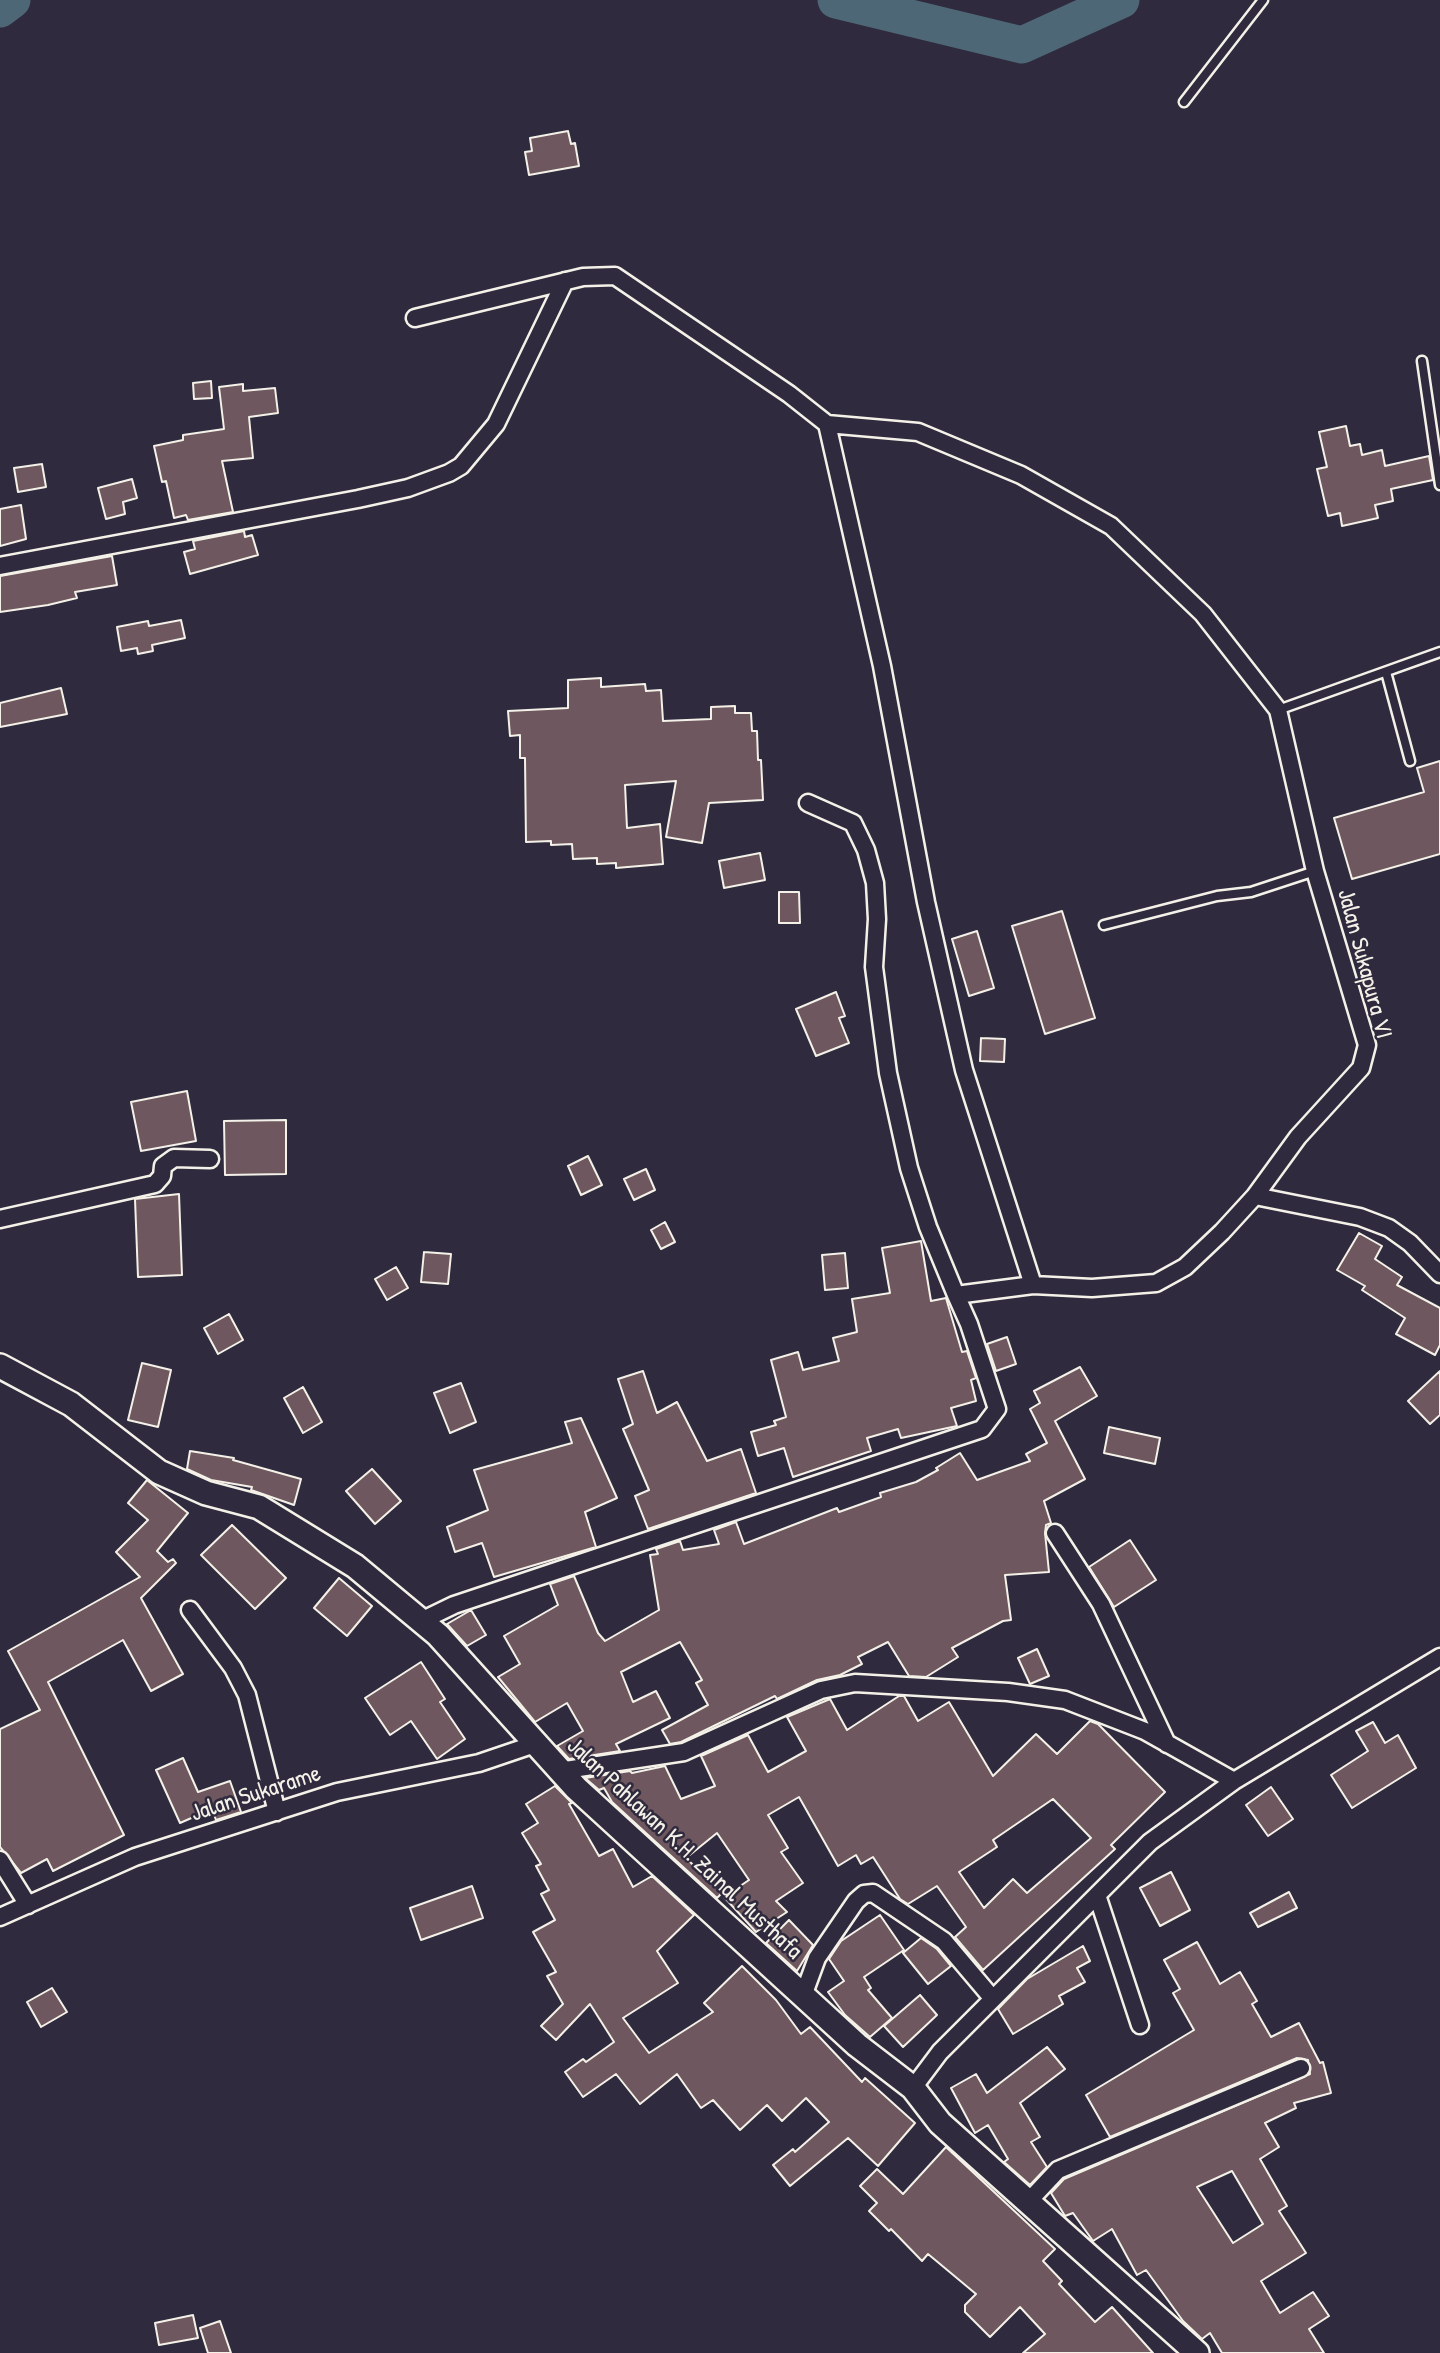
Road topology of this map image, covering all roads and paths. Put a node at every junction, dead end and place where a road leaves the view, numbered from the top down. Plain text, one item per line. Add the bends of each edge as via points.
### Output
1 (1263, 0) edge
2 (1184, 102) dead end
3 (565, 281) junction
4 (415, 317) dead end
5 (1422, 360) dead end
6 (827, 424) junction
7 (1440, 485) edge
8 (0, 566) edge
9 (1440, 652) edge
10 (1386, 671) junction
11 (1278, 710) junction
12 (1410, 761) dead end
13 (808, 803) dead end
14 (1315, 872) junction
15 (1104, 925) dead end
16 (210, 1159) dead end
17 (1255, 1196) junction
18 (0, 1219) edge
19 (1440, 1274) edge
20 (1034, 1285) junction
21 (956, 1295) junction
22 (0, 1366) edge
23 (1055, 1533) dead end
24 (190, 1610) dead end
25 (421, 1621) junction
26 (1440, 1657) edge
27 (535, 1744) junction
28 (1167, 1744) junction
29 (559, 1771) junction
30 (1234, 1781) junction
31 (277, 1812) junction
32 (0, 1860) edge
33 (1097, 1895) junction
34 (28, 1905) junction
35 (0, 1917) edge
36 (803, 1996) junction
37 (993, 1999) junction
38 (1140, 2025) dead end
39 (1301, 2068) dead end
40 (913, 2088) junction
41 (1027, 2203) junction
42 (1197, 2353) edge

1 - 2 lane
3 - 4 street
3 - 6 street via 615,276
3 - 8 street via 496,424 461,466 449,473 358,499
5 - 7 lane
6 - 11 street via 918,432 1021,475 1111,526 1203,614
6 - 20 street via 883,666 926,902 964,1070
9 - 10 lane
10 - 11 lane
10 - 12 lane
11 - 14 street, Jalan Sukapura VI
13 - 21 street via 853,823 866,850 874,883 874,967 888,1073 908,1168
14 - 15 lane via 1251,892 1217,896
14 - 17 street, Jalan Sukapura VI via 1367,1045 1361,1068 1298,1137
16 - 18 street via 174,1158 163,1166 155,1184
17 - 19 street via 1360,1217 1389,1228 1410,1242
17 - 20 street, Jalan Sukapura VI via 1185,1266 1156,1283 1092,1288
20 - 21 street, Jalan Sukapura VI
21 - 25 street via 997,1409 982,1429 454,1605
22 - 25 street, Jalan Pahlawan K.H. Zainal Musthafa via 71,1404 159,1472 206,1493 259,1507 287,1522 355,1566
23 - 28 street via 1101,1604
24 - 31 street via 247,1695
25 - 27 street, Jalan Pahlawan K.H. Zainal Musthafa
26 - 30 street
27 - 29 street, Jalan Pahlawan K.H. Zainal Musthafa
27 - 31 street, Jalan Sukarame via 479,1763 337,1792
28 - 29 street via 1115,1717 1065,1700 855,1683 821,1690 684,1752
28 - 30 street
29 - 36 street, Jalan Pahlawan K.H. Zainal Musthafa
30 - 33 street via 1150,1842
31 - 34 street, Jalan Sukarame via 135,1857
32 - 34 street
33 - 37 street
33 - 38 street
34 - 35 street, Jalan Sukarame
36 - 37 street via 817,1958 864,1894 873,1893 944,1941
36 - 40 street, Jalan Pahlawan K.H. Zainal Musthafa
37 - 40 street via 940,2052
39 - 41 street via 1058,2170
40 - 41 street, Jalan Pahlawan K.H. Zainal Musthafa via 940,2123
41 - 42 street, Jalan Pahlawan K.H. Zainal Musthafa

